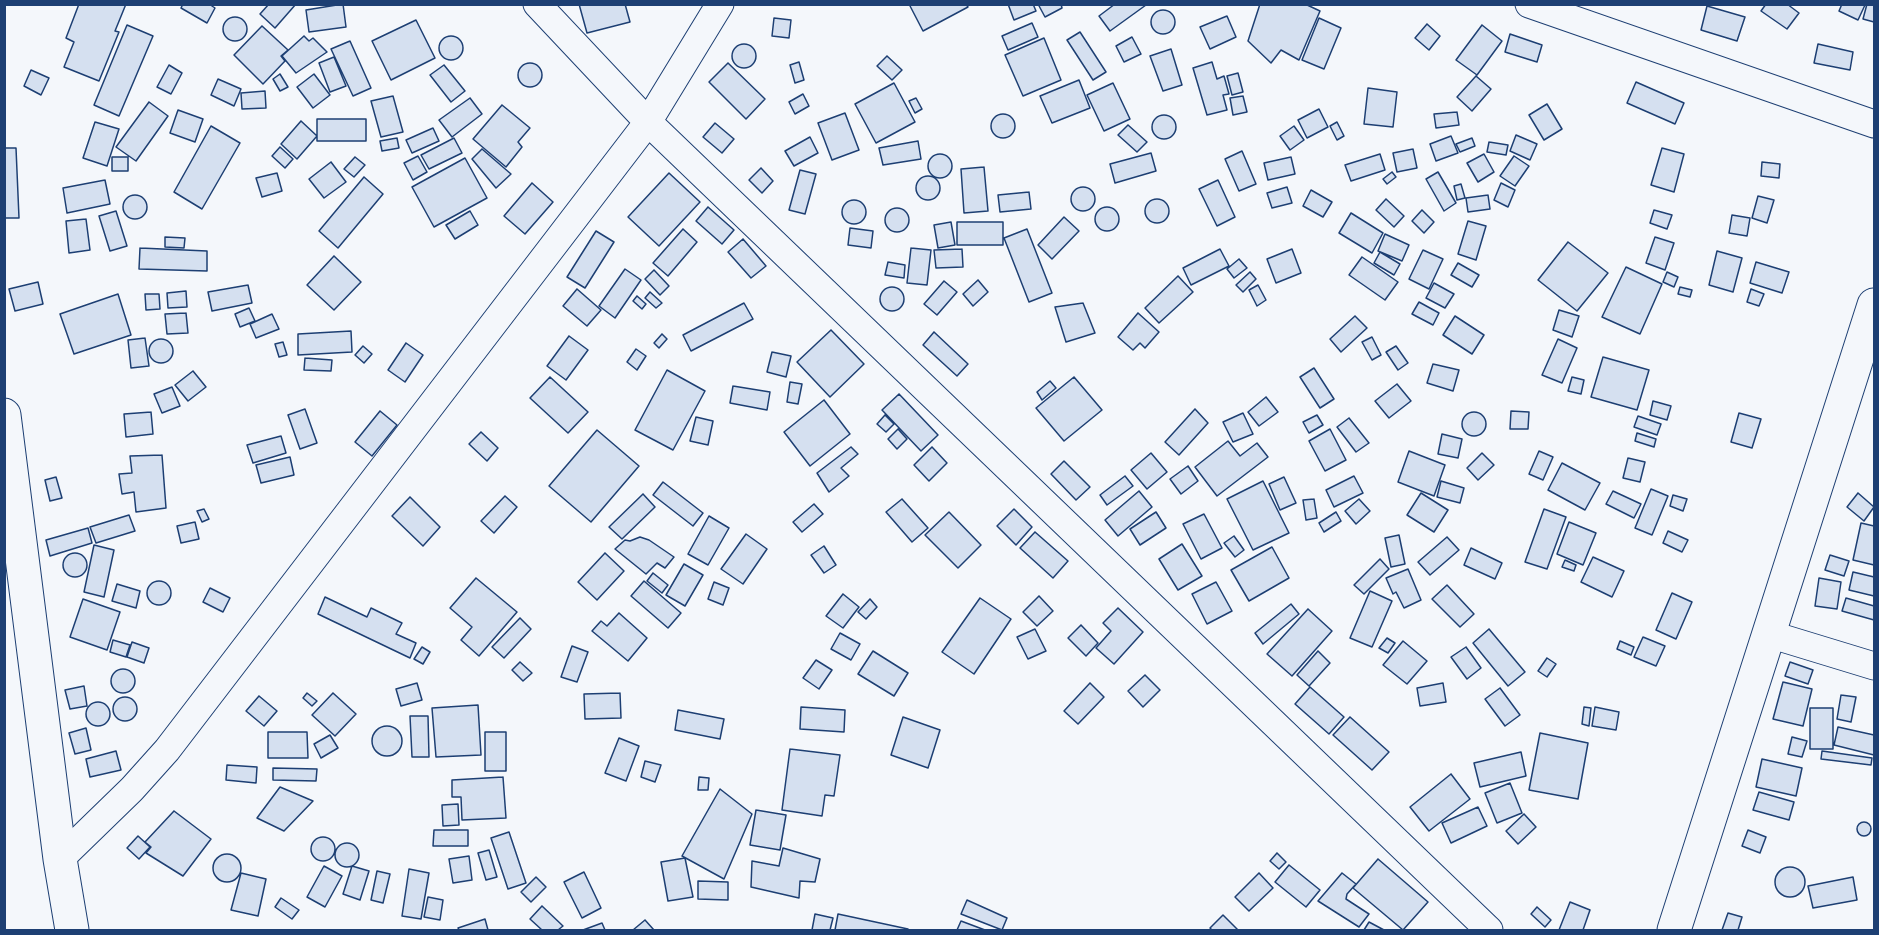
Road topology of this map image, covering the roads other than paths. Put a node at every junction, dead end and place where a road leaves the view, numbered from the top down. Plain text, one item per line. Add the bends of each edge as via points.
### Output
1 (537, 4) edge
2 (720, 4) edge
3 (1529, 4) edge
4 (648, 122) junction
5 (1875, 123) edge
6 (1875, 305) edge
7 (4, 416) edge
8 (1769, 634) junction
9 (1875, 666) edge
10 (60, 860) junction
11 (72, 930) edge
12 (1489, 930) edge
13 (1674, 930) edge

1 - 4 street
2 - 4 street
3 - 5 street
4 - 10 street via 167,750
4 - 12 street
6 - 8 street
7 - 10 street
8 - 9 street
8 - 13 street
10 - 11 street

